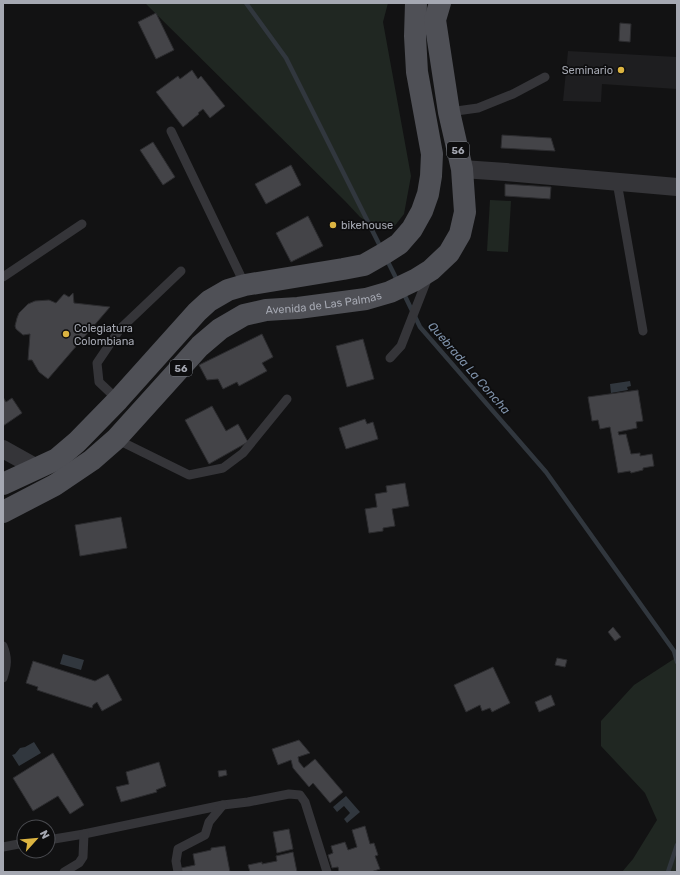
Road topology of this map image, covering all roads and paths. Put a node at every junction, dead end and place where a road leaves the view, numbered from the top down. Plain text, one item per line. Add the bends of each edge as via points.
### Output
1 (416, 3) edge
2 (440, 3) edge
3 (545, 78) dead end
4 (449, 112) junction
5 (171, 131) dead end
6 (462, 169) junction
7 (617, 182) junction
8 (677, 187) edge
9 (82, 224) dead end
10 (181, 271) dead end
11 (423, 275) junction
12 (3, 277) edge
13 (245, 285) junction
14 (643, 331) dead end
15 (390, 358) dead end
16 (287, 399) dead end
17 (118, 400) junction
18 (116, 439) junction
19 (3, 449) edge
20 (37, 468) junction
21 (3, 484) edge
22 (3, 512) edge
23 (3, 646) edge
24 (3, 678) edge
25 (223, 805) junction
26 (84, 834) junction
27 (56, 839) edge
28 (16, 845) edge
29 (3, 847) edge
30 (64, 872) edge
31 (178, 872) edge
32 (327, 872) edge

1 - 13 main road, 56 via 417,72 432,154 428,194 412,229 398,244 364,265
2 - 4 main road, Avenida de Las Palmas / 56 via 435,20
3 - 4 lane via 478,108
4 - 6 main road, Avenida de Las Palmas / 56
5 - 13 lane
6 - 7 street
6 - 11 main road, Avenida de Las Palmas / 56 via 465,212 460,234 449,253
7 - 8 street
7 - 14 lane
9 - 12 lane
10 - 17 lane via 120,329 97,363 99,382
11 - 15 lane via 401,346
11 - 18 main road, Avenida de Las Palmas / 56 via 390,292 366,299 266,310 244,315 220,329 200,346
13 - 17 main road, 56 via 228,290 197,312
16 - 18 lane via 243,453 223,468 189,475
17 - 20 main road, 56 via 78,442 56,459
18 - 22 main road, Avenida de Las Palmas / 56 via 92,460 55,485
19 - 20 street
20 - 21 main road, 56
23 - 24 lane via 7,655
25 - 26 lane
25 - 31 lane via 209,822 206,835 178,849
25 - 32 lane via 289,794 300,796 305,802
26 - 27 lane
26 - 30 lane via 83,857 79,863
28 - 29 lane

